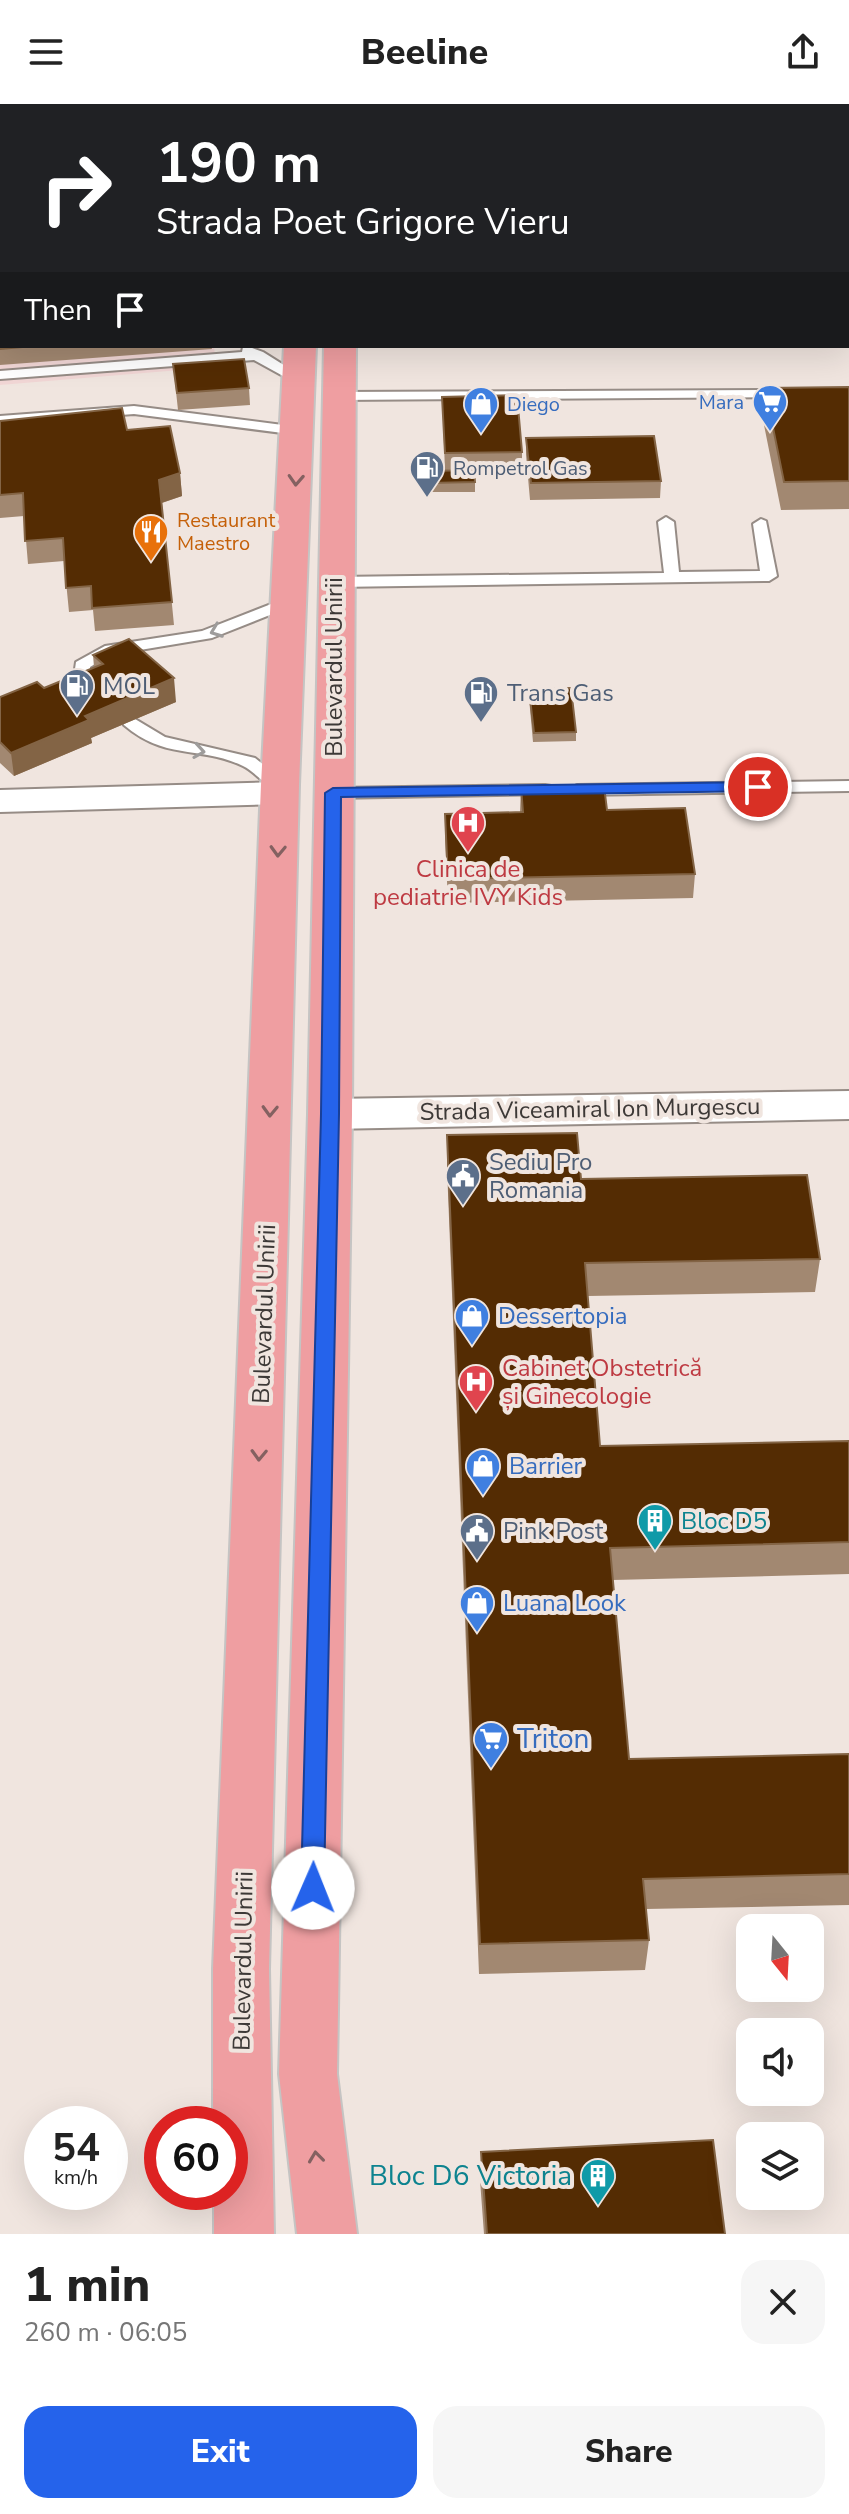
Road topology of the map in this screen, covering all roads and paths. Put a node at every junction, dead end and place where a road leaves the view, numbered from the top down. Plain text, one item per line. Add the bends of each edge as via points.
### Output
1 (246, 348) edge
2 (336, 348) edge
3 (299, 369) edge
4 (0, 375) edge
5 (802, 394) edge
6 (0, 420) edge
7 (298, 431) junction
8 (666, 522) dead end
9 (761, 524) dead end
10 (672, 578) junction
11 (335, 582) junction
12 (289, 602) junction
13 (97, 690) edge
14 (130, 721) edge
15 (849, 786) edge
16 (280, 789) junction
17 (333, 793) junction
18 (0, 801) edge
19 (849, 1105) edge
20 (330, 1114) junction
21 (244, 2234) edge
22 (327, 2234) edge

1 - 3 lane
2 - 3 main road, Bulevardul Unirii
3 - 4 lane
3 - 5 lane
3 - 7 main road, Bulevardul Unirii
3 - 11 main road, Bulevardul Unirii
6 - 7 lane via 134,410
7 -> 12 main road, Bulevardul Unirii
8 - 10 lane
9 - 10 lane via 769,576
10 - 11 lane
11 - 17 main road, Bulevardul Unirii
12 -> 13 lane via 206,635 105,651 82,665 82,676
12 - 16 main road, Bulevardul Unirii
14 -> 16 lane via 146,738 162,744 249,762
15 - 17 lane
16 - 18 street
16 -> 21 main road, Bulevardul Unirii via 241,1969
17 - 20 main road, Bulevardul Unirii
19 - 20 street, Strada Viceamiral Ion Murgescu
22 -> 20 main road, Bulevardul Unirii via 308,2074

